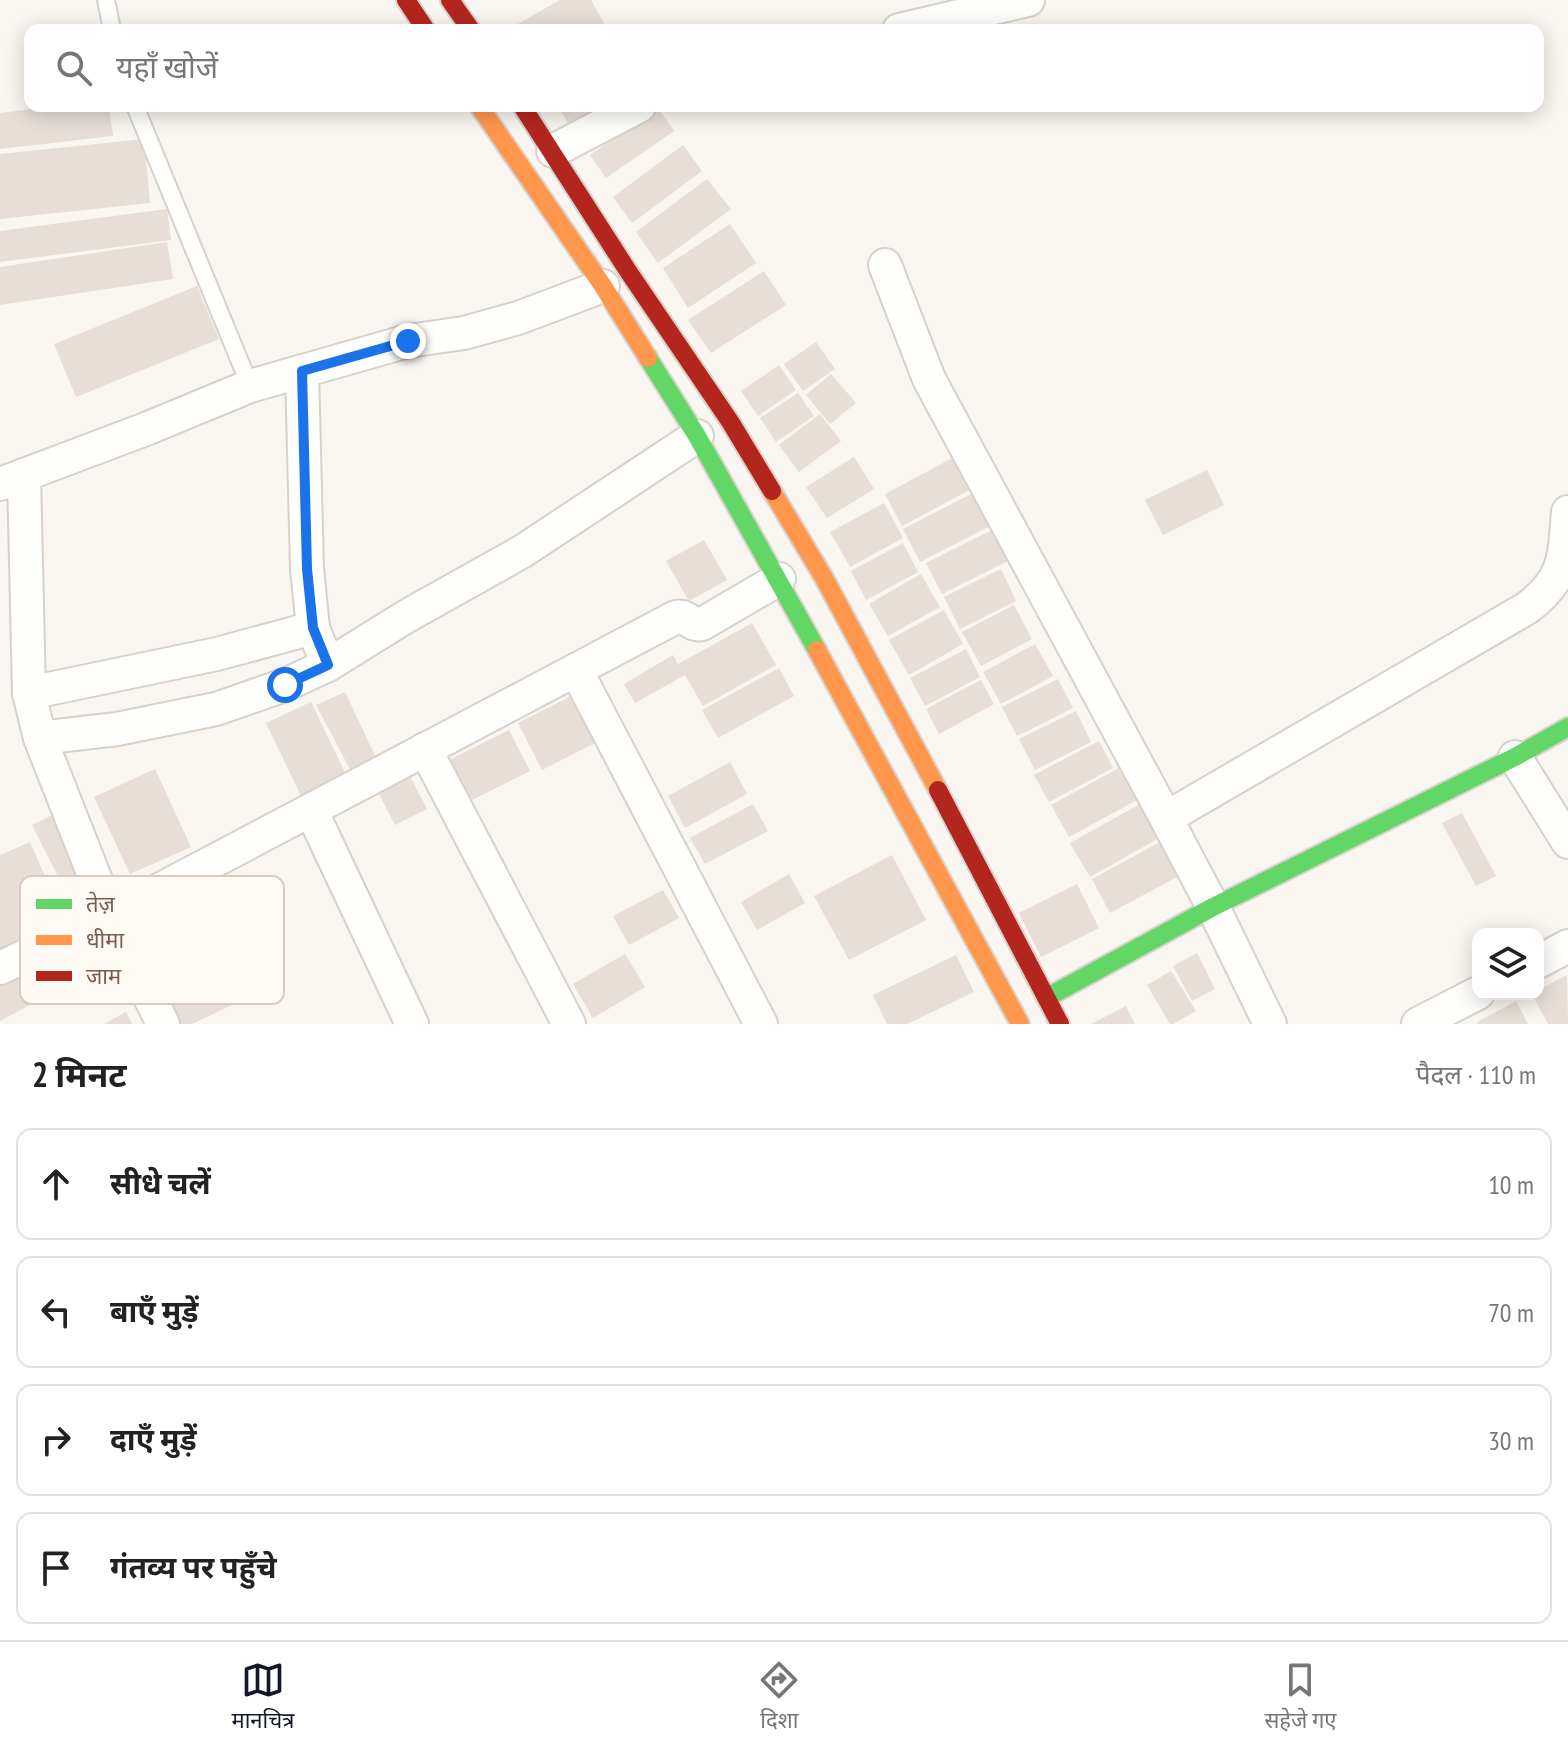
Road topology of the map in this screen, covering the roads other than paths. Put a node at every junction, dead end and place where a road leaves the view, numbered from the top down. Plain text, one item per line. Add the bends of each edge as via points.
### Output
1 (106, 0) edge
2 (406, 0) edge
3 (450, 0) edge
4 (1028, 0) edge
5 (111, 24) edge
6 (422, 24) edge
7 (467, 24) edge
8 (925, 24) edge
9 (137, 112) edge
10 (483, 112) edge
11 (526, 112) edge
12 (628, 112) edge
13 (553, 151) junction
14 (601, 227) junction
15 (574, 245) junction
16 (885, 265) dead end
17 (603, 286) junction
18 (654, 309) junction
19 (629, 326) junction
20 (302, 371) junction
21 (250, 386) junction
22 (697, 436) junction
23 (12, 479) edge
24 (1568, 512) edge
25 (779, 579) junction
26 (313, 628) junction
27 (328, 665) junction
28 (576, 670) junction
29 (29, 693) junction
30 (1568, 727) edge
31 (40, 738) junction
32 (425, 749) junction
33 (1515, 757) junction
34 (311, 810) junction
35 (1166, 818) junction
36 (1568, 842) edge
37 (94, 876) edge
38 (186, 876) edge
39 (1213, 907) junction
40 (1568, 946) edge
41 (20, 959) edge
42 (1544, 959) edge
43 (0, 968) edge
44 (1472, 996) edge
45 (1046, 998) junction
46 (153, 1004) edge
47 (163, 1024) edge
48 (412, 1024) edge
49 (569, 1024) edge
50 (761, 1024) edge
51 (1020, 1024) edge
52 (1060, 1024) edge
53 (1270, 1024) edge
54 (1418, 1024) edge

1 - 5 lane
2 - 6 main road
3 - 7 main road
4 - 8 street
9 - 21 lane
10 - 15 main road
11 - 13 main road
12 - 13 street
13 - 14 main road
14 - 15 main road
14 - 18 main road
15 - 17 main road
16 - 35 street via 929,379
17 - 19 main road
17 - 20 street via 518,318
18 - 19 main road
18 - 45 main road via 731,423 824,578
19 - 22 main road
20 - 21 street
20 - 26 street
21 - 23 street
22 - 25 main road
22 - 27 street via 523,551
23 - 29 street
24 - 35 street via 1559,574 1527,608
25 - 28 street via 702,624 676,617
25 - 51 main road
26 - 27 street
26 - 29 street
27 - 31 street via 216,709
28 - 32 street
28 - 50 street
29 - 31 street
30 - 33 main road
31 - 37 street
32 - 34 street
32 - 49 street
33 - 36 street
33 - 39 main road
34 - 38 street
34 - 48 street
35 - 39 street
39 - 45 main road
39 - 53 street
40 - 42 street
41 - 43 street
44 - 54 street
45 - 52 main road
46 - 47 street

